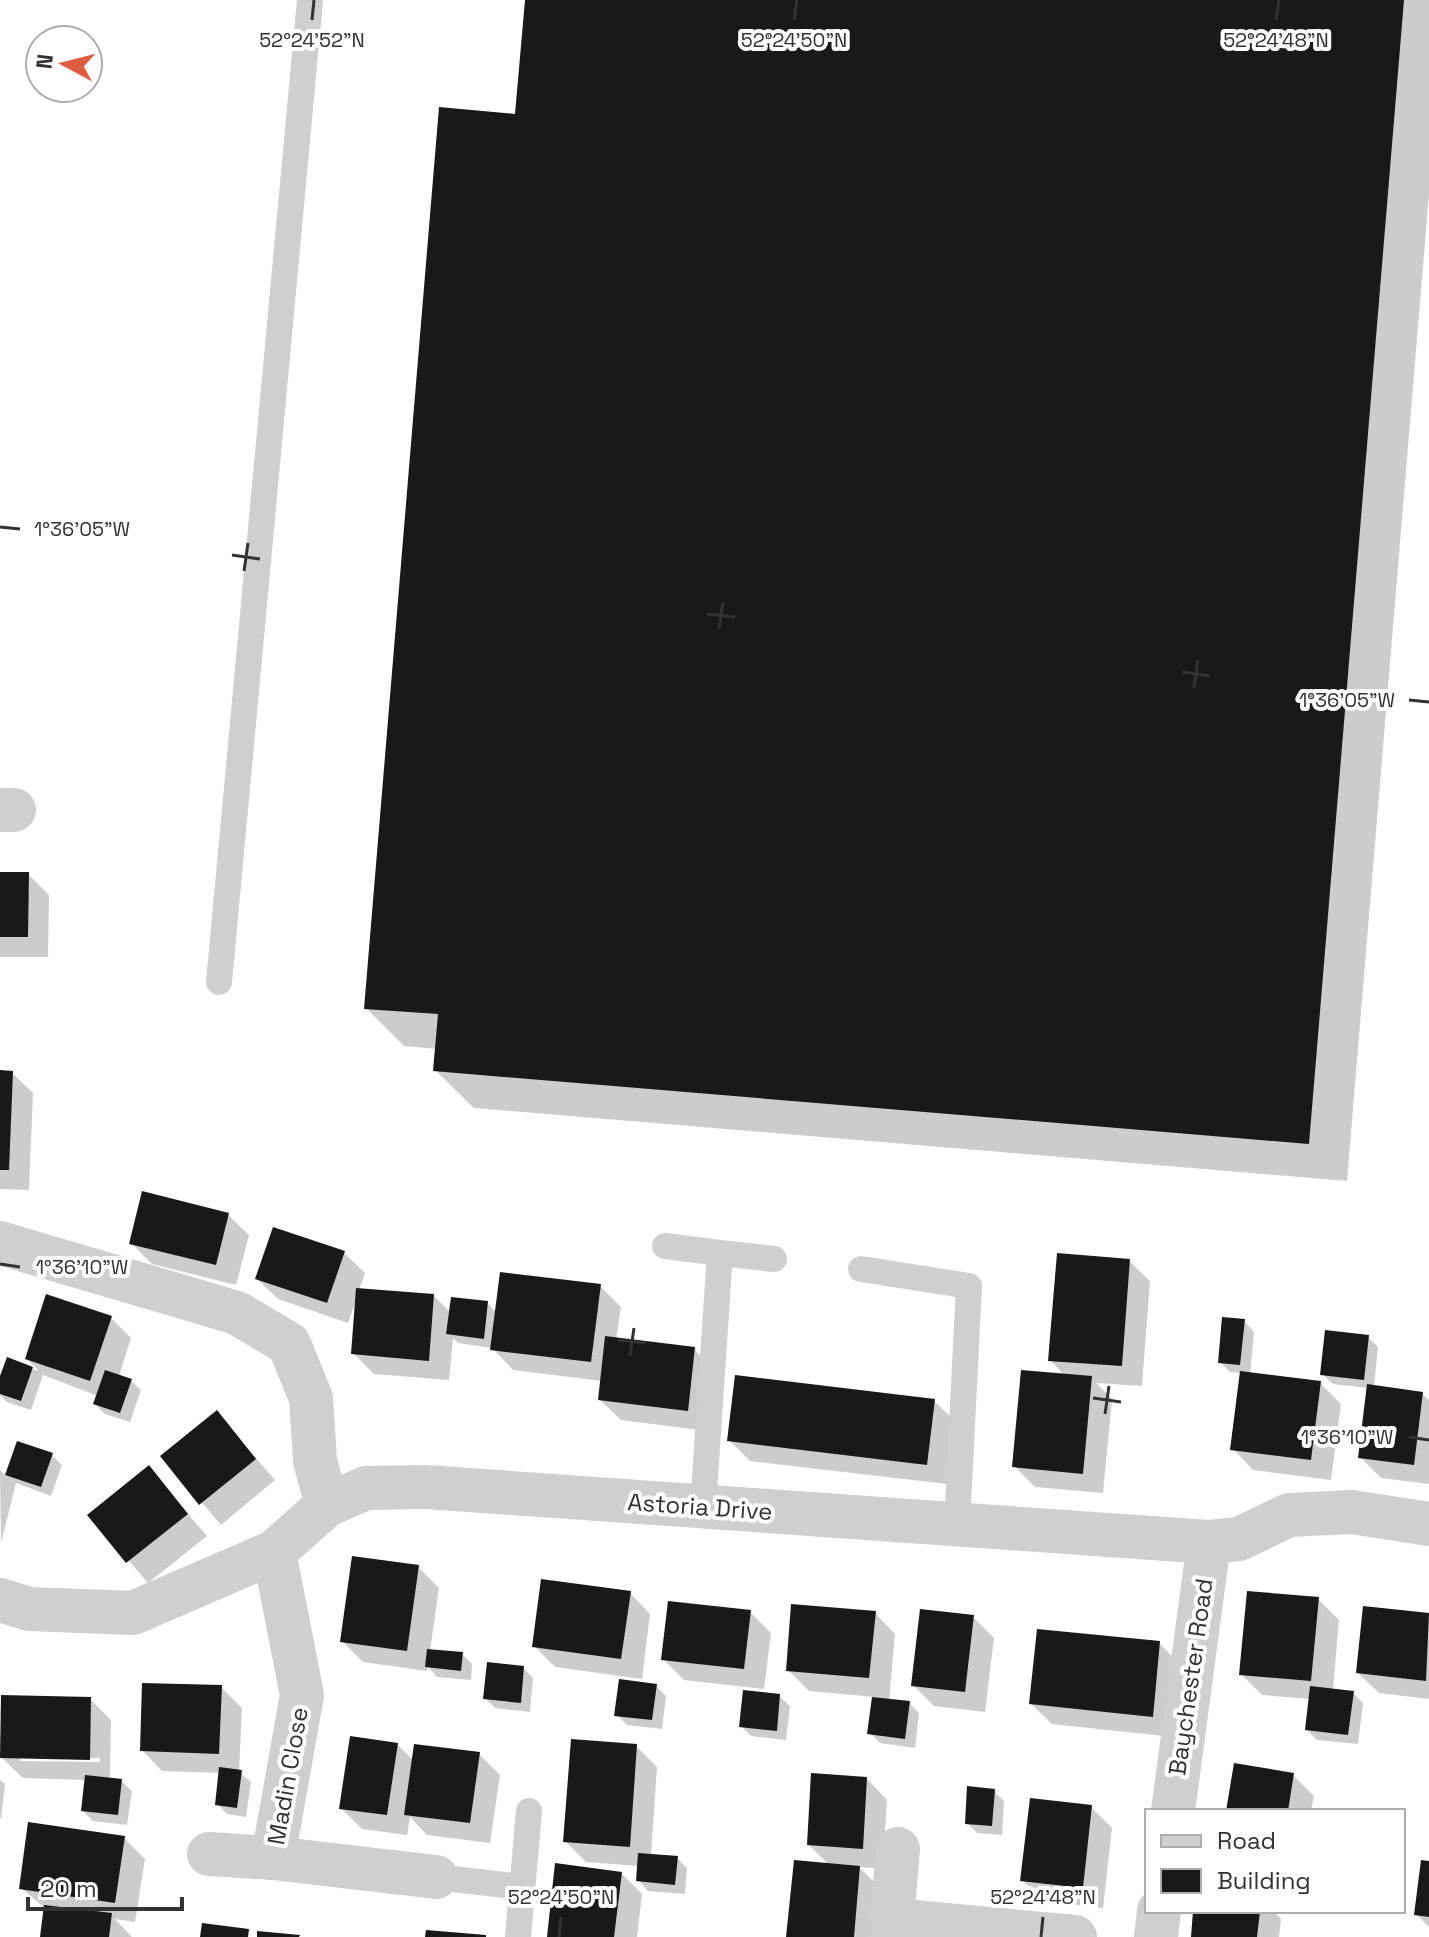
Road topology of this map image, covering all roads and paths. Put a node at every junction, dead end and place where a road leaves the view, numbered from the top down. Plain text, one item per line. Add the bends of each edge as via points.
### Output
1 (310, 0) edge
2 (219, 982) dead end
3 (0, 1243) edge
4 (665, 1246) dead end
5 (720, 1253) junction
6 (774, 1259) dead end
7 (861, 1269) dead end
8 (327, 1505) junction
9 (703, 1507) junction
10 (1429, 1524) edge
11 (957, 1525) junction
12 (1209, 1542) junction
13 (274, 1552) junction
14 (0, 1600) edge
15 (1173, 1809) edge
16 (529, 1811) dead end
17 (898, 1849) dead end
18 (209, 1854) dead end
19 (273, 1858) junction
20 (436, 1877) joint
21 (522, 1887) junction
22 (1159, 1913) edge
23 (892, 1928) edge
24 (518, 1937) edge
25 (1075, 1937) edge
26 (1156, 1937) edge

1 - 2 lane
3 - 8 street via 237,1313 289,1344 311,1398 315,1461
4 - 5 lane
5 - 6 lane
5 - 9 lane
7 - 11 lane via 969,1286
8 - 9 street, Astoria Drive via 366,1488 426,1487
8 - 13 street, Astoria Drive
9 - 11 street, Astoria Drive
10 - 12 street, Astoria Drive via 1352,1512 1289,1515 1239,1539
11 - 12 street, Astoria Drive
12 - 15 street, Baychester Road
13 - 14 street, Astoria Drive via 133,1613 29,1609
13 - 19 street, Madin Close via 302,1695
16 - 21 lane
17 - 23 street
18 - 19 street, Madin Close
19 - 20 street, Madin Close
20 - 21 lane
21 - 24 lane
22 - 26 street
23 - 25 street

